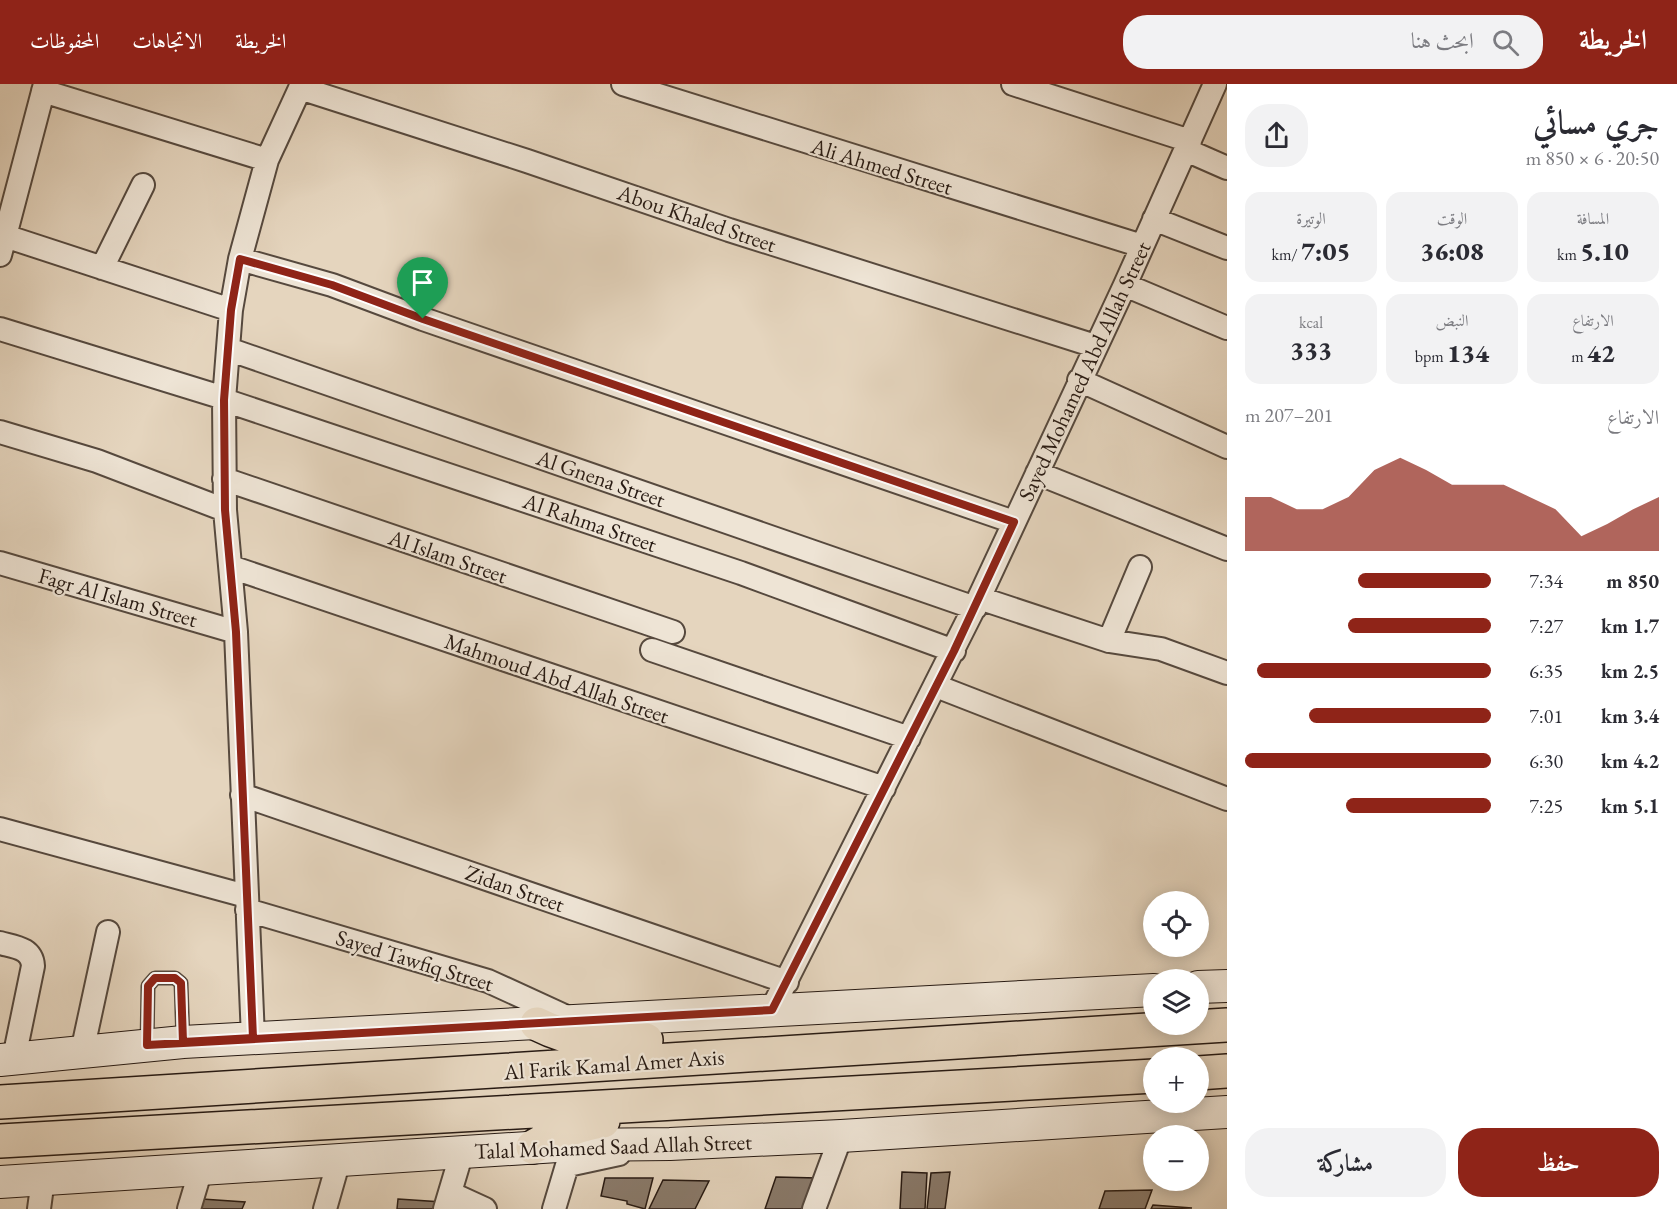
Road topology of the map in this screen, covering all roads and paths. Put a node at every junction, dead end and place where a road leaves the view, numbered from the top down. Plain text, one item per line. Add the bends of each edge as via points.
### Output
1 (623, 84) edge
2 (1012, 84) edge
3 (295, 87) edge
4 (1215, 87) edge
5 (44, 88) edge
6 (1188, 145) junction
7 (267, 160) junction
8 (1227, 168) edge
9 (10, 178) edge
10 (143, 185) dead end
11 (1154, 219) junction
12 (2, 245) edge
13 (1142, 246) junction
14 (1227, 248) edge
15 (240, 259) junction
16 (102, 268) junction
17 (1125, 285) junction
18 (231, 310) junction
19 (0, 328) edge
20 (1227, 328) edge
21 (1095, 346) junction
22 (228, 349) junction
23 (1079, 380) junction
24 (224, 399) junction
25 (0, 432) edge
26 (1227, 447) edge
27 (1037, 473) junction
28 (224, 479) junction
29 (225, 510) junction
30 (1014, 522) junction
31 (1227, 549) edge
32 (0, 563) edge
33 (231, 567) junction
34 (1140, 567) dead end
35 (977, 603) junction
36 (236, 632) junction
37 (673, 632) dead end
38 (1109, 641) junction
39 (652, 650) dead end
40 (954, 651) junction
41 (1227, 673) edge
42 (936, 686) junction
43 (909, 738) junction
44 (884, 788) junction
45 (242, 795) junction
46 (1227, 799) edge
47 (0, 830) edge
48 (247, 903) junction
49 (108, 932) dead end
50 (0, 943) edge
51 (787, 982) junction
52 (1227, 986) edge
53 (1209, 987) edge
54 (1143, 991) edge
55 (772, 1010) junction
56 (537, 1024) joint
57 (1227, 1025) edge
58 (590, 1032) junction
59 (253, 1038) junction
60 (183, 1042) junction
61 (147, 1045) junction
62 (883, 1047) junction
63 (82, 1052) junction
64 (7, 1059) edge
65 (1227, 1071) edge
66 (1209, 1072) edge
67 (1143, 1077) edge
68 (875, 1092) junction
69 (0, 1102) edge
70 (1227, 1112) edge
71 (841, 1136) junction
72 (0, 1141) edge
73 (533, 1147) junction
74 (462, 1152) junction
75 (570, 1155) junction
76 (339, 1160) junction
77 (201, 1169) junction
78 (0, 1182) edge
79 (41, 1194) edge
80 (447, 1201) edge
81 (189, 1209) edge
82 (324, 1209) edge
83 (485, 1209) edge
84 (554, 1209) edge
85 (813, 1209) edge

1 - 13 street, Ali Ahmed Street
2 - 6 street
3 - 7 street
3 - 21 street, Abou Khaled Street
4 - 6 street, Sayed Mohamed Abd Allah Street
5 - 7 street
5 - 9 street
6 - 8 street
6 - 11 street, Sayed Mohamed Abd Allah Street
7 - 15 street
9 - 12 street
10 - 16 street
11 - 13 street, Sayed Mohamed Abd Allah Street
11 - 14 street
12 - 16 street
13 - 17 street, Sayed Mohamed Abd Allah Street
15 - 18 street
15 - 30 street via 332,285
16 - 18 street
17 - 20 street
17 - 21 street, Sayed Mohamed Abd Allah Street
18 - 22 street
19 - 24 street, Al Rahma Street
21 - 23 street, Sayed Mohamed Abd Allah Street
22 - 24 street
22 - 35 street, Al Gnena Street
23 - 26 street
23 - 27 street, Sayed Mohamed Abd Allah Street
24 - 28 street
24 - 40 street, Al Rahma Street via 741,573
25 - 29 street via 97,461
27 - 30 street, Sayed Mohamed Abd Allah Street
27 - 31 street
28 - 29 street
28 - 37 street, Al Islam Street
29 - 33 street
30 - 35 street, Sayed Mohamed Abd Allah Street
32 - 36 street, Fagr Al Islam Street
33 - 36 street
33 - 44 street, Mahmoud Abd Allah Street
34 - 38 street
35 - 38 street, Al Gnena Street
35 - 40 street, Sayed Mohamed Abd Allah Street
36 - 45 street
38 - 41 street, Al Gnena Street via 1161,649
39 - 43 street
40 - 42 street, Sayed Mohamed Abd Allah Street
42 - 43 street, Sayed Mohamed Abd Allah Street
42 - 46 street
43 - 44 street, Sayed Mohamed Abd Allah Street
44 - 51 street, Sayed Mohamed Abd Allah Street
45 - 48 street
45 - 51 street, Zidan Street
47 - 48 street, Sayed Tawfiq Street
48 - 58 street, Sayed Tawfiq Street via 488,981
48 - 59 street
49 - 63 street
50 - 64 street via 29,953 33,966
51 - 55 street, Sayed Mohamed Abd Allah Street
52 - 53 main road
54 - 55 main road
55 - 58 main road
56 - 58 highway via 568,1037
56 - 59 main road
57 - 62 highway, Al Farik Kamal Amer Axis
58 - 62 highway via 826,1032 846,1034
59 - 60 main road
60 - 61 main road
60 - 61 lane via 181,983 175,978 155,978 148,986
61 - 63 main road
62 - 69 highway, Al Farik Kamal Amer Axis
63 - 64 main road
65 - 66 highway
67 - 68 highway, Al Farik Kamal Amer Axis
68 - 72 highway, Al Farik Kamal Amer Axis
68 - 73 highway via 830,1105 599,1121 564,1130
70 - 71 main road, Talal Mohamed Saad Allah Street
71 - 75 main road, Talal Mohamed Saad Allah Street via 670,1144
71 - 85 street
73 - 74 main road, Talal Mohamed Saad Allah Street
73 - 75 main road, Talal Mohamed Saad Allah Street
74 - 76 main road, Talal Mohamed Saad Allah Street
74 - 80 street
75 - 84 street
76 - 77 main road, Talal Mohamed Saad Allah Street
76 - 82 street
77 - 79 main road, Talal Mohamed Saad Allah Street
77 - 81 street
78 - 79 main road, Talal Mohamed Saad Allah Street
80 - 83 street

